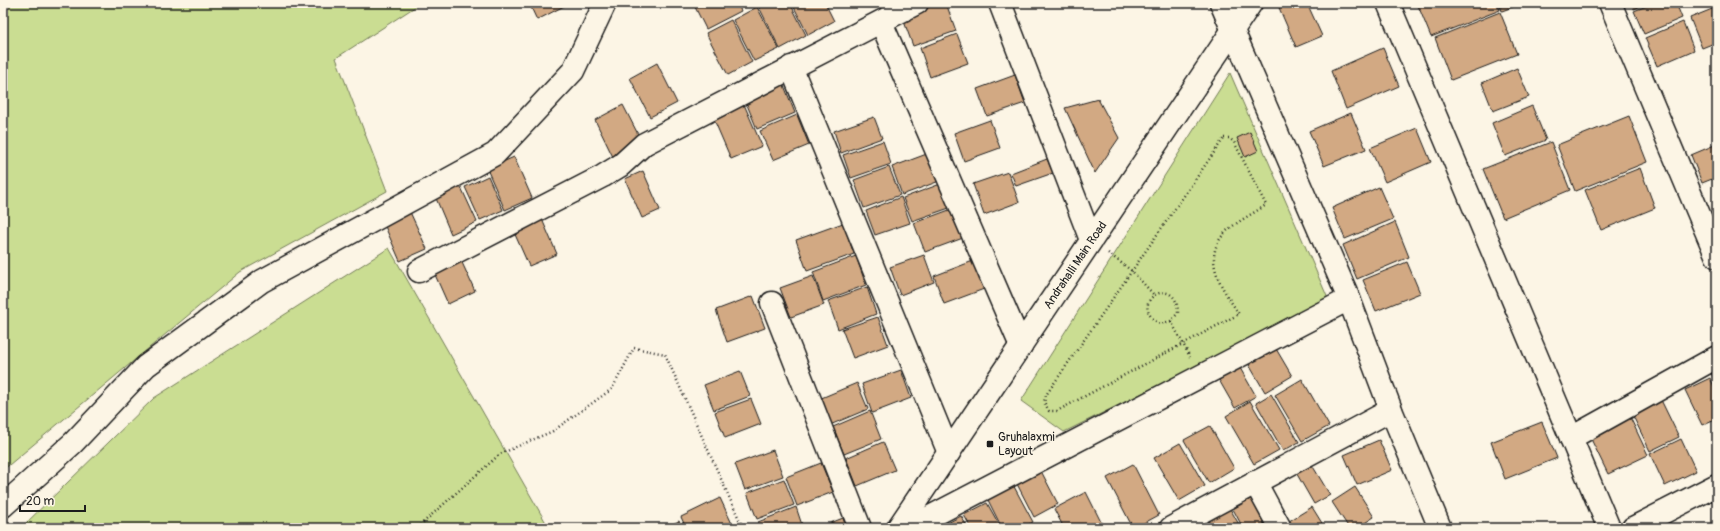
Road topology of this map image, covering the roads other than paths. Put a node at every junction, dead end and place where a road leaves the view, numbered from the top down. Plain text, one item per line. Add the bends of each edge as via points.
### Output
1 (605, 3) edge
2 (917, 3) edge
3 (1000, 3) edge
4 (1221, 3) edge
5 (1251, 3) edge
6 (1388, 3) edge
7 (1610, 3) edge
8 (881, 22) junction
9 (1232, 32) junction
10 (791, 67) junction
11 (1092, 240) junction
12 (1717, 257) edge
13 (419, 271) dead end
14 (1349, 299) junction
15 (772, 303) dead end
16 (1020, 346) junction
17 (1717, 357) edge
18 (1390, 410) junction
19 (1571, 438) junction
20 (949, 453) junction
21 (1255, 482) junction
22 (1717, 485) edge
23 (3, 506) edge
24 (860, 528) edge
25 (898, 528) edge
26 (909, 528) edge
27 (1171, 528) edge
28 (1280, 528) edge
29 (1440, 528) edge
30 (1609, 528) edge
31 (1633, 528) edge

1 - 23 street via 573,71 495,154 262,281 146,366 73,443
2 - 8 street
3 - 11 street
4 - 9 street
5 - 9 street, Andrahalli Main Road
6 - 19 street
7 - 12 street
8 - 10 street
8 - 16 street
9 - 11 street, Andrahalli Main Road
9 - 14 street
10 - 13 street via 644,144 621,165 602,176
10 - 20 street
11 - 16 street, Andrahalli Main Road
14 - 18 street
14 - 26 street
15 - 24 street
16 - 20 street, Andrahalli Main Road
17 - 19 street
18 - 21 street
18 - 29 street
19 - 30 street
20 - 25 street, Andrahalli Main Road
21 - 27 street
21 - 28 street
22 - 31 street

